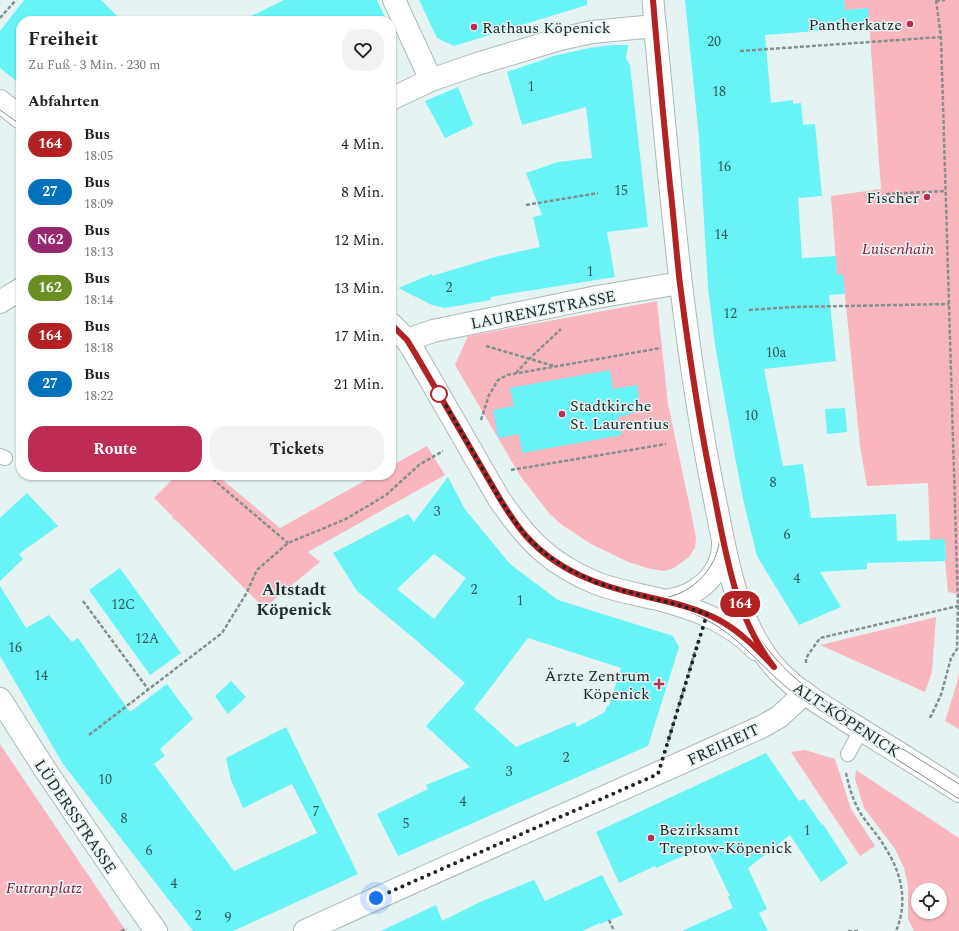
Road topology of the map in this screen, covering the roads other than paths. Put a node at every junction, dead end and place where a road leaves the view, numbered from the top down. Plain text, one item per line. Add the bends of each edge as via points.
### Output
1 (394, 0) edge
2 (653, 0) edge
3 (655, 26) junction
4 (431, 80) junction
5 (396, 97) edge
6 (680, 283) junction
7 (16, 293) edge
8 (0, 302) edge
9 (396, 329) edge
10 (407, 340) junction
11 (724, 539) junction
12 (664, 601) junction
13 (774, 667) junction
14 (804, 693) junction
15 (0, 699) edge
16 (861, 730) junction
17 (848, 754) road end
18 (959, 791) edge
19 (156, 931) edge
20 (305, 931) edge

1 - 4 street
2 - 3 street, ALT-KÖPENICK
3 - 4 street via 572,35
3 - 6 street, ALT-KÖPENICK
4 - 5 street
6 - 10 street, LAURENZSTRASSE via 597,297 432,331
6 - 11 street, ALT-KÖPENICK via 696,396
7 - 8 street
9 - 10 street
10 - 12 street via 500,499 526,536 544,553 566,568 597,583
11 - 12 street, ALT-KÖPENICK via 722,556 707,581 690,594
11 - 13 street, ALT-KÖPENICK via 730,572 743,612 758,644
12 - 13 street via 707,614 736,631
13 - 14 street, ALT-KÖPENICK
14 - 16 street, ALT-KÖPENICK
14 - 20 street, FREIHEIT via 772,722
15 - 19 street, LÜDERSSTRASSE
16 - 17 lane
16 - 18 street, ALT-KÖPENICK

